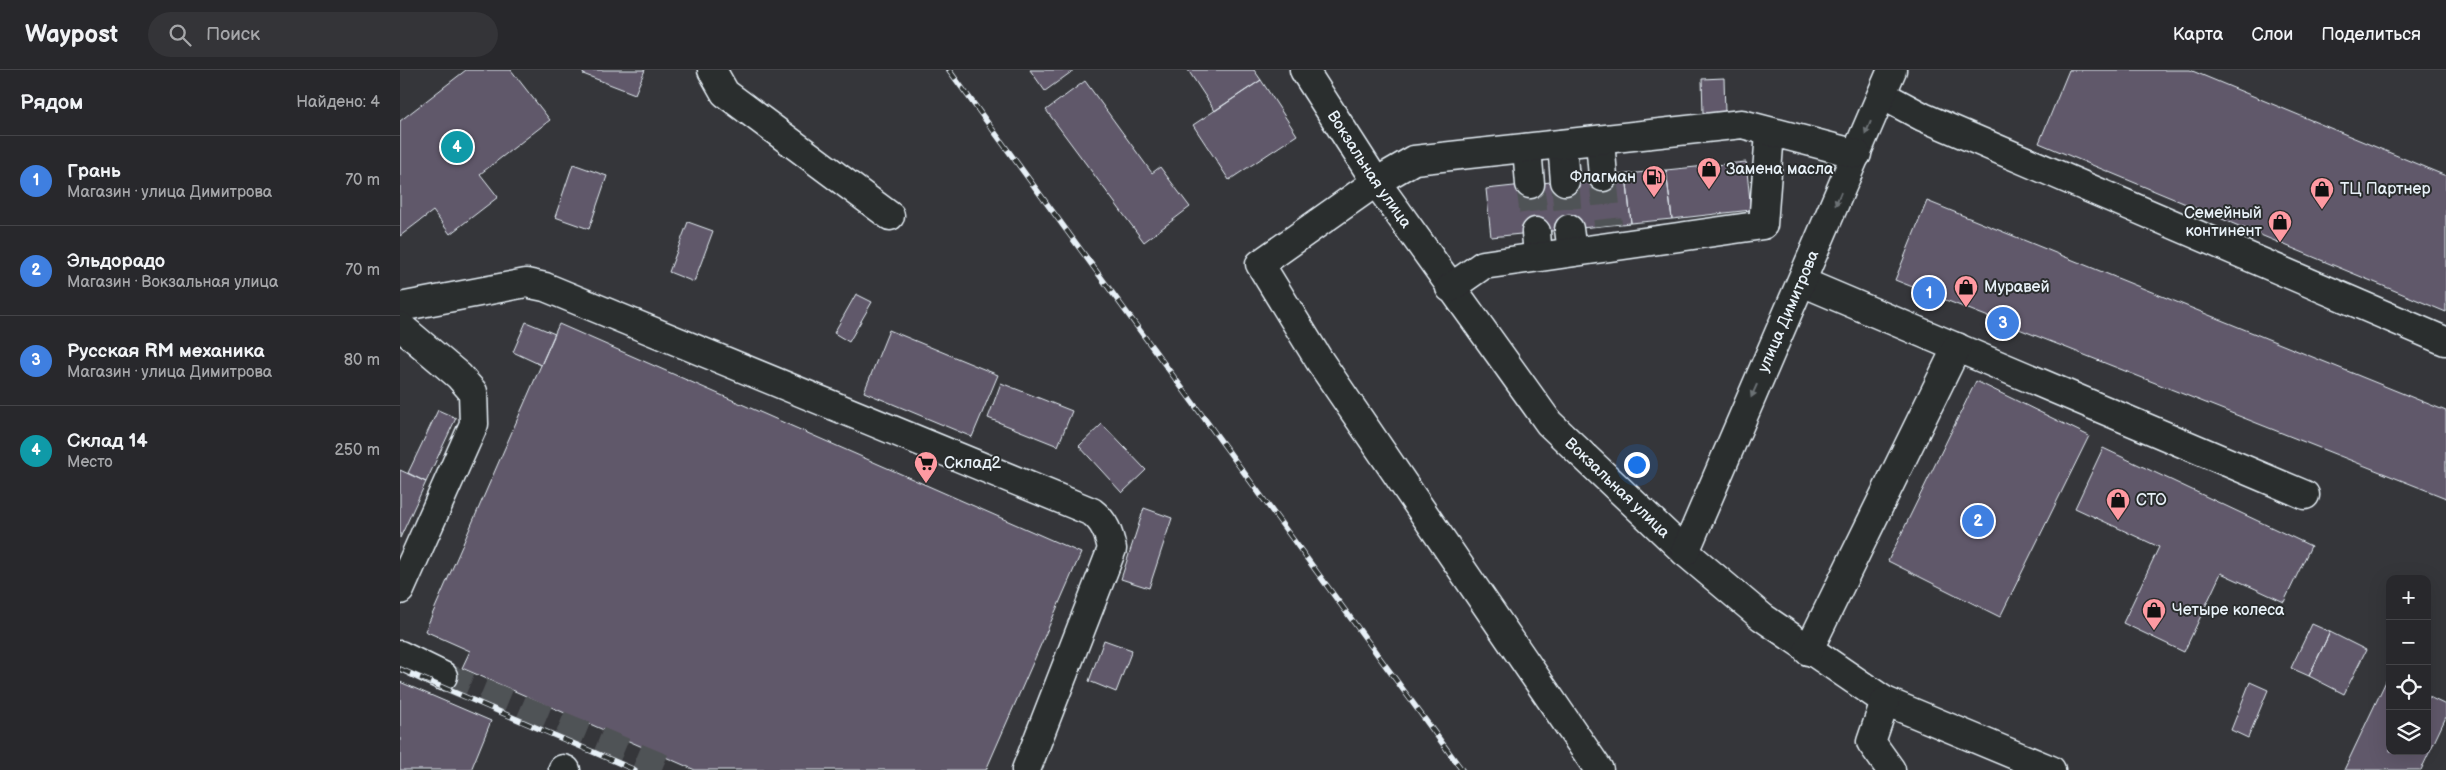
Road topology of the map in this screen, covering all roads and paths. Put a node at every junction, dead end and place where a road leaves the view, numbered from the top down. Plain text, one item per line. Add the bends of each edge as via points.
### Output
1 (712, 70) edge
2 (1304, 70) edge
3 (1892, 70) edge
4 (1882, 95) junction
5 (1770, 132) junction
6 (1600, 140) junction
7 (1562, 144) junction
8 (1527, 148) junction
9 (1857, 154) junction
10 (1603, 177) tunnel mouth
11 (1565, 181) tunnel mouth
12 (1376, 182) junction
13 (1530, 184) tunnel mouth
14 (890, 216) dead end
15 (1802, 282) junction
16 (1450, 288) junction
17 (400, 307) edge
18 (400, 326) edge
19 (2445, 341) edge
20 (1957, 347) junction
21 (2305, 496) dead end
22 (1685, 552) junction
23 (400, 590) edge
24 (1808, 650) junction
25 (400, 655) edge
26 (444, 676) tunnel mouth
27 (1885, 701) junction
28 (1026, 770) edge
29 (1599, 770) edge
30 (1891, 770) edge
31 (2051, 770) edge

1 - 14 street via 724,93
2 - 12 street, Вокзальная улица
3 - 4 street, улица Димитрова
4 -> 9 street, улица Димитрова
4 - 19 street via 1935,122
5 - 6 street via 1742,124
5 - 9 street
5 - 16 street via 1763,225 1609,236 1537,245 1483,265
6 - 7 street
6 - 10 street
7 - 8 street
7 - 11 street
8 - 12 street via 1414,160
8 - 13 street
9 -> 15 street, улица Димитрова
12 - 16 street, Вокзальная улица
12 - 29 street via 1260,264 1319,360
15 - 20 street
15 -> 22 street, улица Димитрова
16 - 22 street, Вокзальная улица via 1549,423
17 - 28 street via 526,283 545,287 1092,512 1105,526 1112,549
18 - 23 street via 459,376 472,392 474,424
20 - 21 street
20 - 24 street
22 - 24 street, Вокзальная улица via 1762,617
24 - 27 street, Вокзальная улица
25 - 26 street
27 - 30 street via 1871,742
27 - 31 street, Вокзальная улица

